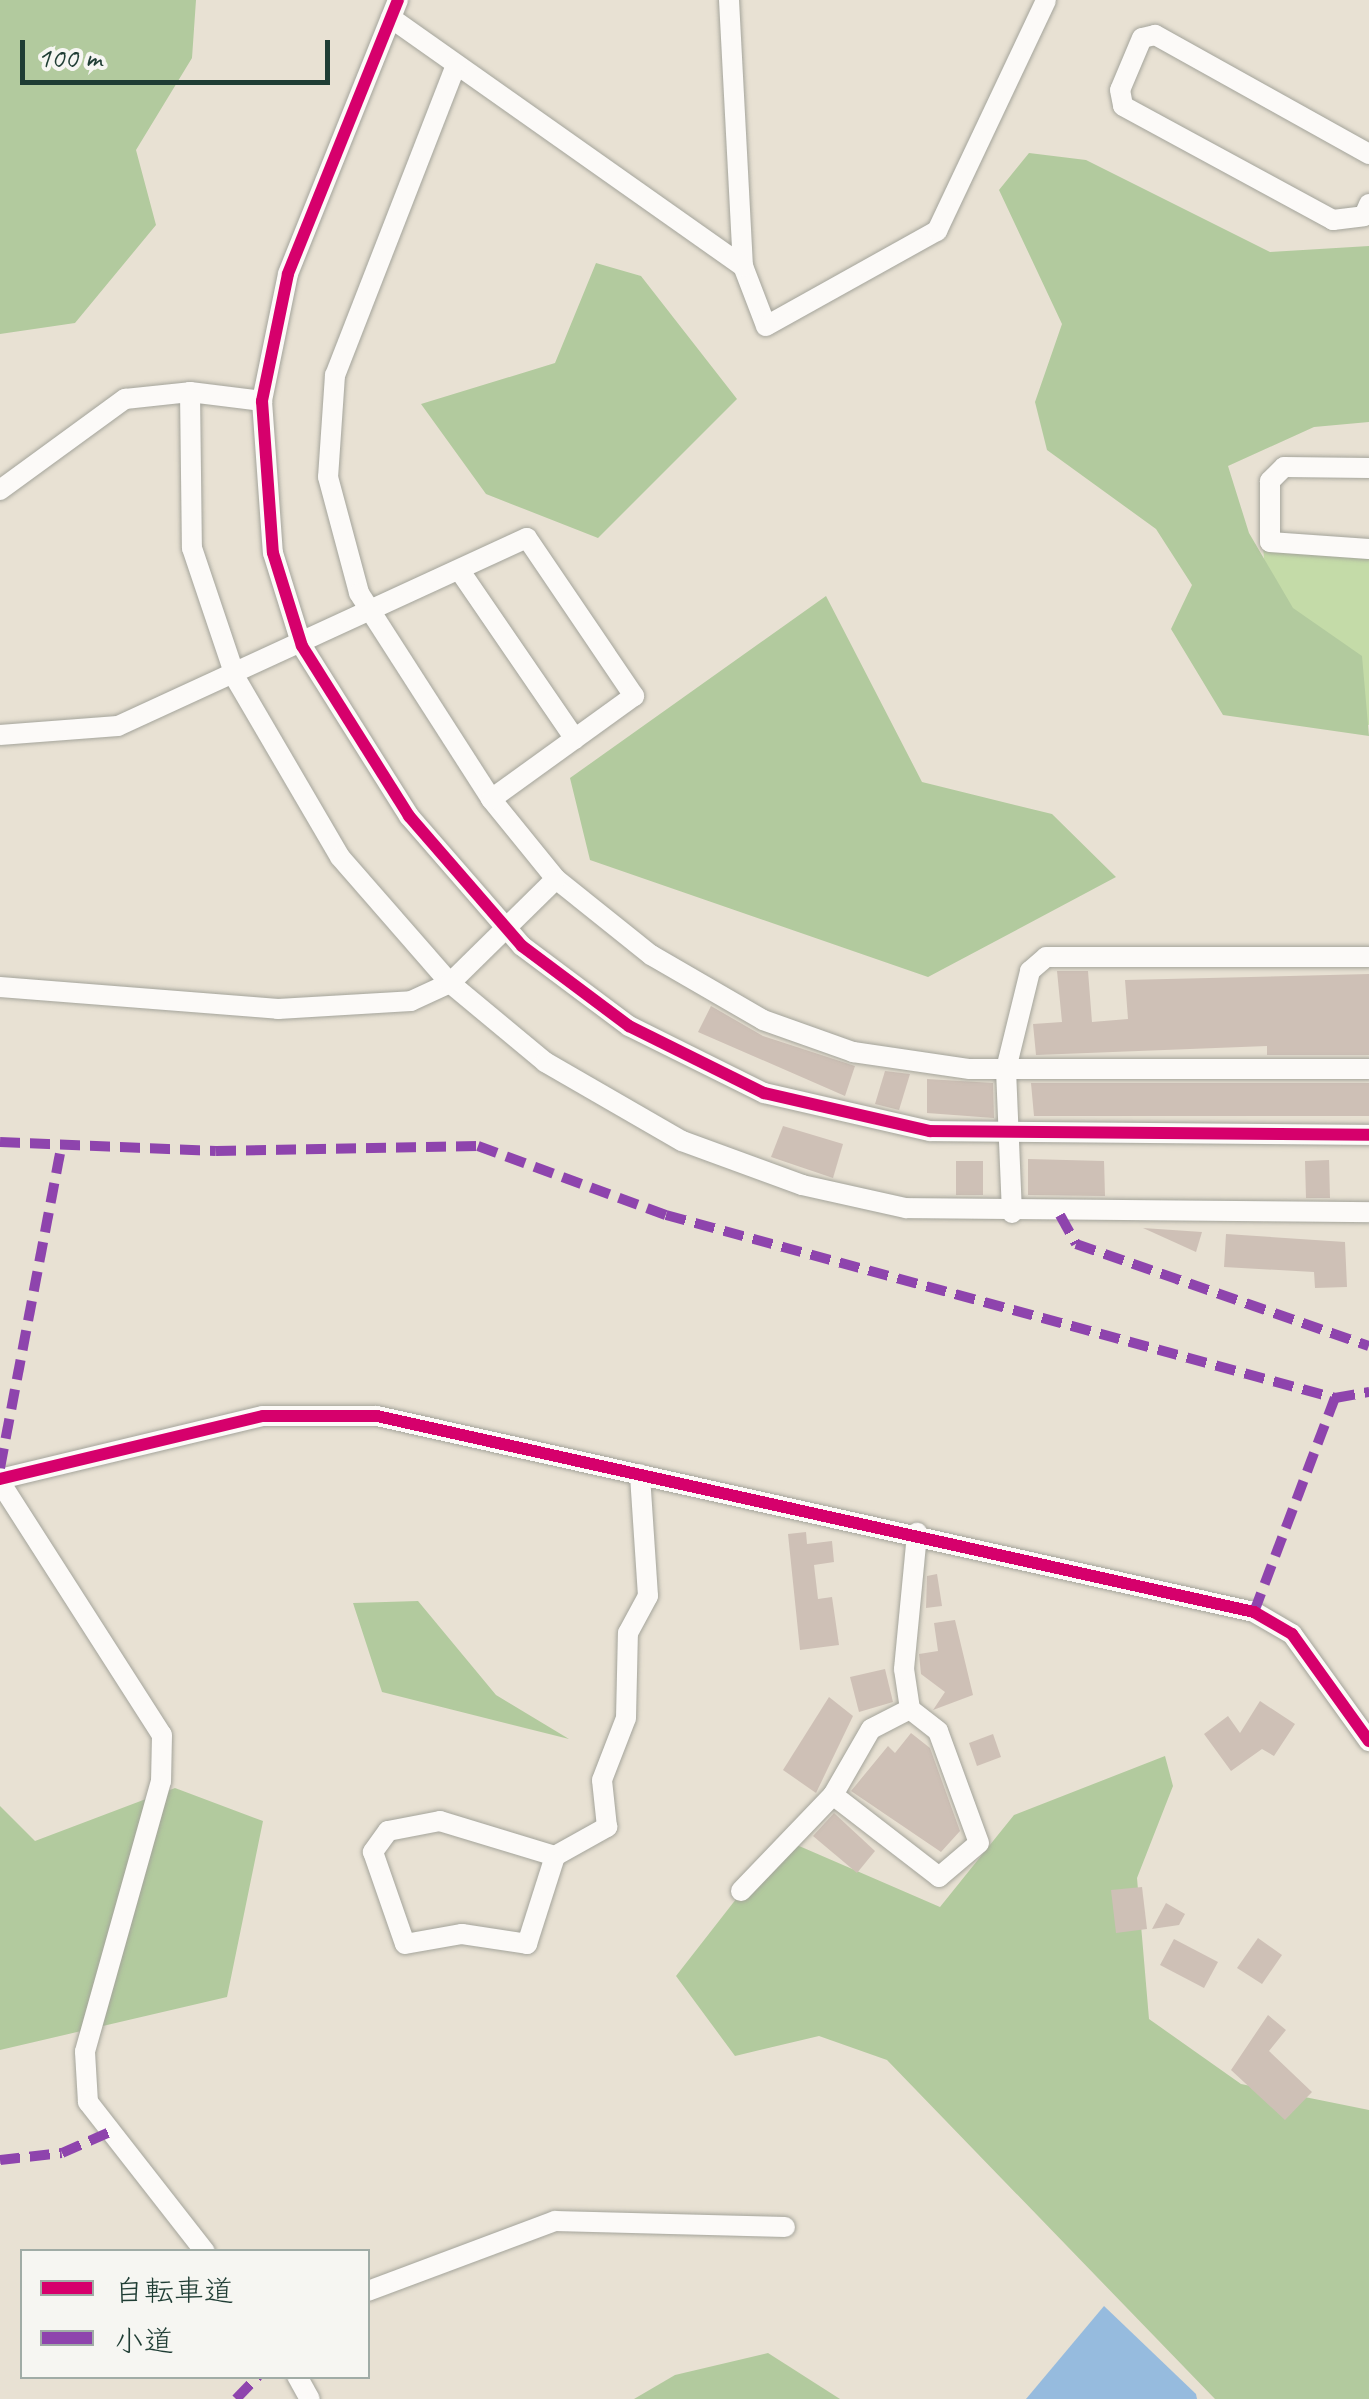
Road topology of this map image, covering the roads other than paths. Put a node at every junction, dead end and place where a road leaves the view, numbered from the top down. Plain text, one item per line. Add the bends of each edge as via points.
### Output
1 (729, 0) edge
2 (1046, 0) edge
3 (395, 9) edge
4 (456, 66) junction
5 (1369, 154) edge
6 (1369, 204) edge
7 (744, 266) junction
8 (190, 392) junction
9 (262, 401) junction
10 (1369, 468) edge
11 (1, 488) edge
12 (1369, 549) edge
13 (462, 574) junction
14 (370, 613) junction
15 (302, 646) junction
16 (236, 679) junction
17 (0, 735) edge
18 (574, 739) junction
19 (491, 799) junction
20 (556, 878) junction
21 (506, 928) junction
22 (1369, 957) edge
23 (450, 984) junction
24 (0, 987) edge
25 (1006, 1069) junction
26 (1369, 1069) edge
27 (1369, 1135) edge
28 (1008, 1136) junction
29 (1369, 1212) edge
30 (1012, 1213) junction
31 (640, 1474) junction
32 (0, 1480) edge
33 (917, 1533) junction
34 (910, 1709) junction
35 (1369, 1741) edge
36 (833, 1795) junction
37 (555, 1856) junction
38 (741, 1891) dead end
39 (785, 2227) dead end
40 (202, 2249) edge
41 (370, 2290) edge

1 - 7 street
2 - 7 street via 936,232 766,326
3 - 4 street
3 - 9 street via 288,274
4 - 7 street
4 - 14 street via 335,375 328,478
5 - 6 street via 1155,36 1142,38 1120,90 1123,106 1334,220 1364,216
8 - 9 street
8 - 11 street via 125,398
8 - 16 street via 192,548
9 - 15 street via 273,553
10 - 12 street via 1284,467 1270,480 1270,542
13 - 14 street
13 - 18 street
13 - 18 street via 526,538 634,696
14 - 15 street
14 - 19 street
15 - 16 street
15 - 21 street via 382,780
16 - 17 street via 118,726
16 - 23 street via 340,857
18 - 19 street
19 - 20 street
20 - 21 street
20 - 25 street via 652,955 762,1020 853,1052
21 - 23 street
21 - 28 street via 629,1026 764,1093 930,1131
22 - 25 street via 1046,958 1030,972
23 - 24 street via 411,1001 278,1009
23 - 30 street via 546,1062 682,1141 802,1185 906,1208
25 - 26 street
25 - 28 street
27 - 28 street
28 - 30 street
29 - 30 street
31 - 32 street via 326,1411 263,1416
31 - 33 street
31 - 37 street via 648,1596 628,1633 626,1718 602,1780 607,1826
32 - 40 street via 162,1735 161,1781 85,2052 88,2102
33 - 34 street via 904,1669
33 - 35 street via 1254,1612 1292,1634
34 - 36 street via 871,1729
34 - 36 street via 938,1731 979,1843 939,1876
36 - 38 street
37 - 37 street via 528,1944 462,1934 404,1944 373,1852 388,1831 440,1822
39 - 41 street via 555,2221

